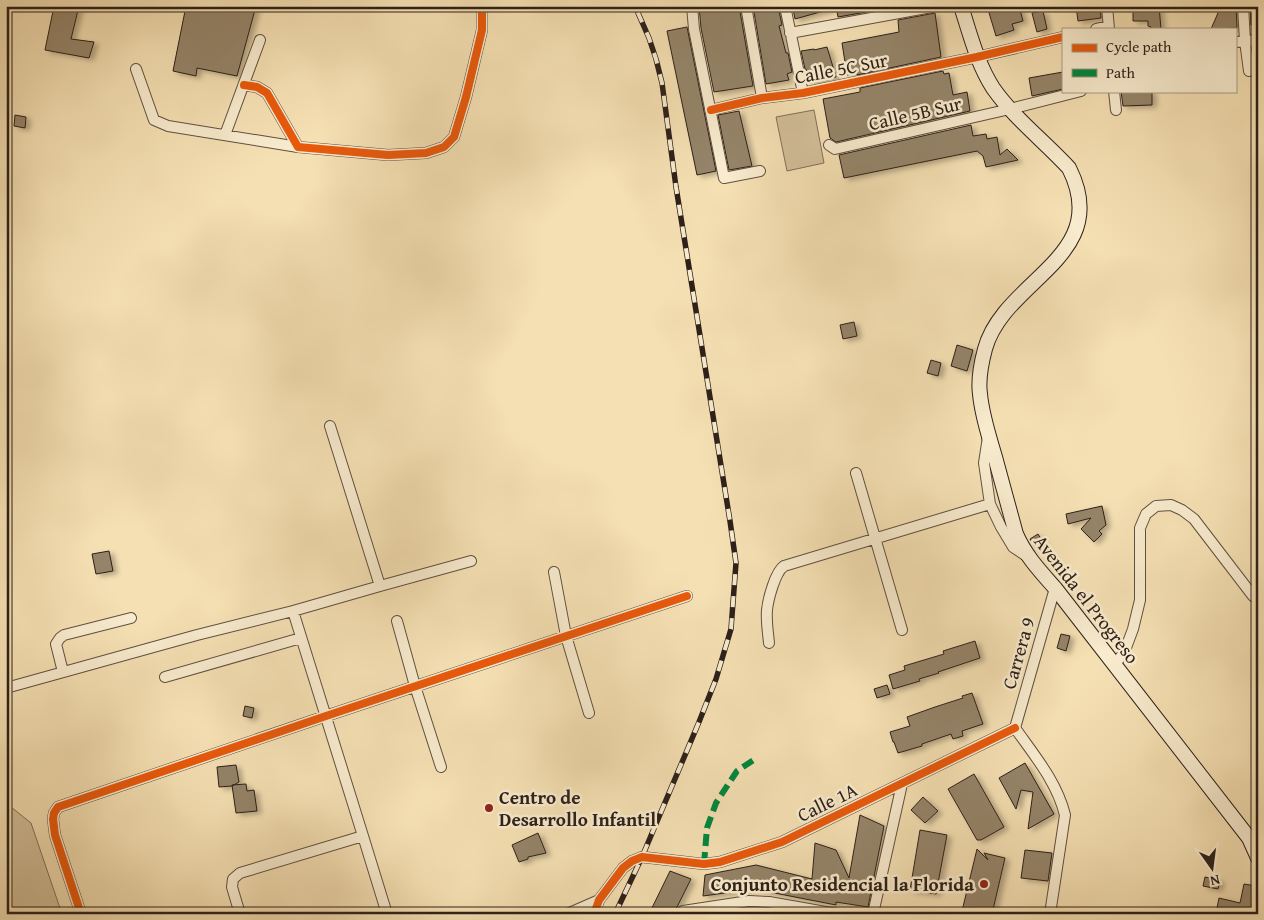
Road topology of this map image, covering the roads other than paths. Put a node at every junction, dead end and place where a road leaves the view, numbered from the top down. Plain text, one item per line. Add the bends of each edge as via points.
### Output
1 (482, 6) edge
2 (692, 6) edge
3 (746, 6) edge
4 (785, 6) edge
5 (937, 6) edge
6 (961, 6) edge
7 (1107, 6) edge
8 (1242, 6) edge
9 (1108, 27) edge
10 (790, 32) junction
11 (1062, 37) edge
12 (260, 40) dead end
13 (1258, 40) edge
14 (1240, 42) edge
15 (977, 57) junction
16 (136, 69) dead end
17 (1249, 71) dead end
18 (244, 85) junction
19 (1077, 92) edge
20 (1114, 92) edge
21 (803, 93) junction
22 (762, 98) junction
23 (711, 110) junction
24 (1010, 110) junction
25 (1116, 110) dead end
26 (225, 135) junction
27 (829, 146) dead end
28 (298, 148) junction
29 (760, 171) dead end
30 (330, 426) dead end
31 (988, 434) junction
32 (856, 472) dead end
33 (990, 504) junction
34 (876, 539) junction
35 (1030, 559) junction
36 (470, 561) dead end
37 (554, 572) dead end
38 (380, 586) junction
39 (1056, 588) junction
40 (687, 596) dead end
41 (1258, 599) edge
42 (293, 611) junction
43 (131, 618) dead end
44 (397, 621) dead end
45 (902, 630) dead end
46 (566, 636) junction
47 (301, 638) junction
48 (769, 643) dead end
49 (1114, 665) junction
50 (63, 672) junction
51 (166, 678) dead end
52 (415, 686) junction
53 (6, 688) edge
54 (589, 713) dead end
55 (326, 716) junction
56 (1015, 728) junction
57 (441, 767) dead end
58 (902, 784) junction
59 (363, 836) junction
60 (1258, 858) edge
61 (599, 900) junction
62 (682, 913) edge
63 (81, 914) edge
64 (240, 914) edge
65 (386, 914) edge
66 (567, 914) edge
67 (594, 914) edge
68 (837, 914) edge
69 (873, 914) edge
70 (1050, 914) edge

1 - 28 street via 482,30 466,97 454,137 444,147 426,153 388,155
2 - 23 street
3 - 22 street
4 - 10 street
5 - 10 street
6 - 15 main road, Avenida el Progreso
7 - 9 street
8 - 14 street
10 - 21 street
11 - 15 street, Calle 5C Sur
12 - 18 street
13 - 14 street
14 - 17 street
15 - 21 street, Calle 5C Sur
15 - 24 main road, Avenida el Progreso via 992,86
16 - 26 street via 154,120 168,126
18 - 26 street
18 - 28 street via 267,93
19 - 24 street, Calle 5B Sur
20 - 25 street
21 - 22 street, Calle 5C Sur
22 - 23 street, Calle 5C Sur
23 - 29 street via 724,178
24 - 27 street, Calle 5B Sur via 835,149
24 - 31 main road, Avenida el Progreso via 1069,168 1078,190 1079,219 1075,234 1061,256 999,320 986,348 980,374 980,393
26 - 28 street
30 - 38 street
31 - 33 street via 984,463
31 - 35 main road, Avenida el Progreso via 1016,534
32 - 34 street
33 - 34 street
33 - 35 street via 1013,546
34 - 45 street
34 - 48 street via 780,569 767,609
35 - 39 main road, Avenida el Progreso
36 - 38 street
37 - 46 street
38 - 42 street
39 - 49 main road, Avenida el Progreso
39 - 56 street, Carrera 9
40 - 46 street
41 - 49 street via 1194,519 1171,505 1156,506 1146,514 1140,528 1140,600 1124,653
42 - 47 street
42 - 50 street
43 - 50 street via 60,638 56,644
44 - 52 street
46 - 52 street
46 - 54 street
47 - 51 street
47 - 55 street
49 - 60 main road, Avenida el Progreso via 1249,838
50 - 53 street
52 - 55 street
52 - 57 street
55 - 59 street
55 - 63 street via 58,807 53,819 55,835
56 - 58 street, Calle 1A
56 - 70 street via 1062,802 1064,815
58 - 61 street, Calle 1A via 782,842 720,862 704,864 642,857 623,868
58 - 69 street
59 - 64 street via 240,873 233,879 232,887
59 - 65 street
61 - 66 street
61 - 67 street
62 - 68 street via 749,901

